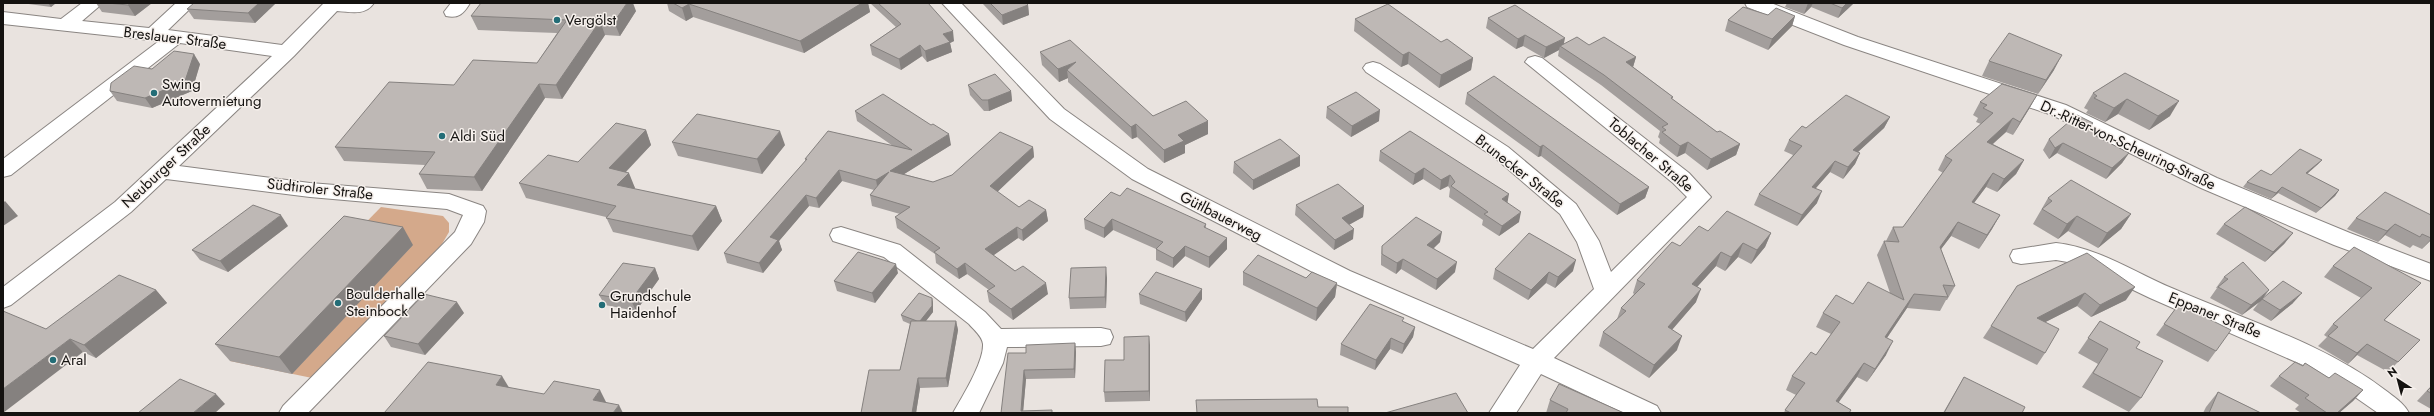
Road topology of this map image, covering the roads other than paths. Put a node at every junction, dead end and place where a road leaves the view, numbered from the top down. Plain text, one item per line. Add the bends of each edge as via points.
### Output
1 (12, 3) edge
2 (94, 3) edge
3 (187, 3) edge
4 (951, 3) edge
5 (1754, 3) edge
6 (333, 4) edge
7 (363, 5) edge
8 (3, 10) edge
9 (3, 18) edge
10 (63, 26) junction
11 (153, 34) junction
12 (175, 38) junction
13 (287, 52) junction
14 (1535, 62) dead end
15 (1373, 68) dead end
16 (3, 170) edge
17 (163, 171) junction
18 (841, 235) dead end
19 (2022, 256) dead end
20 (2431, 273) edge
21 (1606, 291) junction
22 (3, 299) edge
23 (1102, 337) dead end
24 (993, 338) junction
25 (1536, 361) junction
26 (292, 413) edge
27 (966, 413) edge
28 (1502, 413) edge
29 (1648, 413) edge
30 (2396, 413) edge

1 - 8 street
2 - 10 street
3 - 11 street
4 - 25 street, Gütlbauerweg via 1057,114 1140,174 1342,277
5 - 20 street, Dr.-Ritter-von-Scheuring-Straße via 1851,41 2059,110 2209,183
6 - 7 street
6 - 13 street, Neuburger Straße
9 - 10 street, Breslauer Straße
10 - 11 street, Breslauer Straße
11 - 12 street, Breslauer Straße
12 - 13 street, Breslauer Straße
12 - 16 street
13 - 17 street, Neuburger Straße
14 - 21 street, Toblacher Straße via 1682,178 1700,197
15 - 21 street, Brunecker Straße via 1501,152 1568,209 1588,241
17 - 22 street, Neuburger Straße via 123,207
17 - 26 street, Südtiroler Straße via 310,190 450,202 475,211 473,222 463,238
18 - 24 street via 892,251 977,318
19 - 30 street, Eppaner Straße via 2060,252 2096,261 2156,291 2274,339 2327,364 2380,399
21 - 25 street
23 - 24 street
24 - 27 street via 995,345 991,363
25 - 28 street
25 - 29 street

